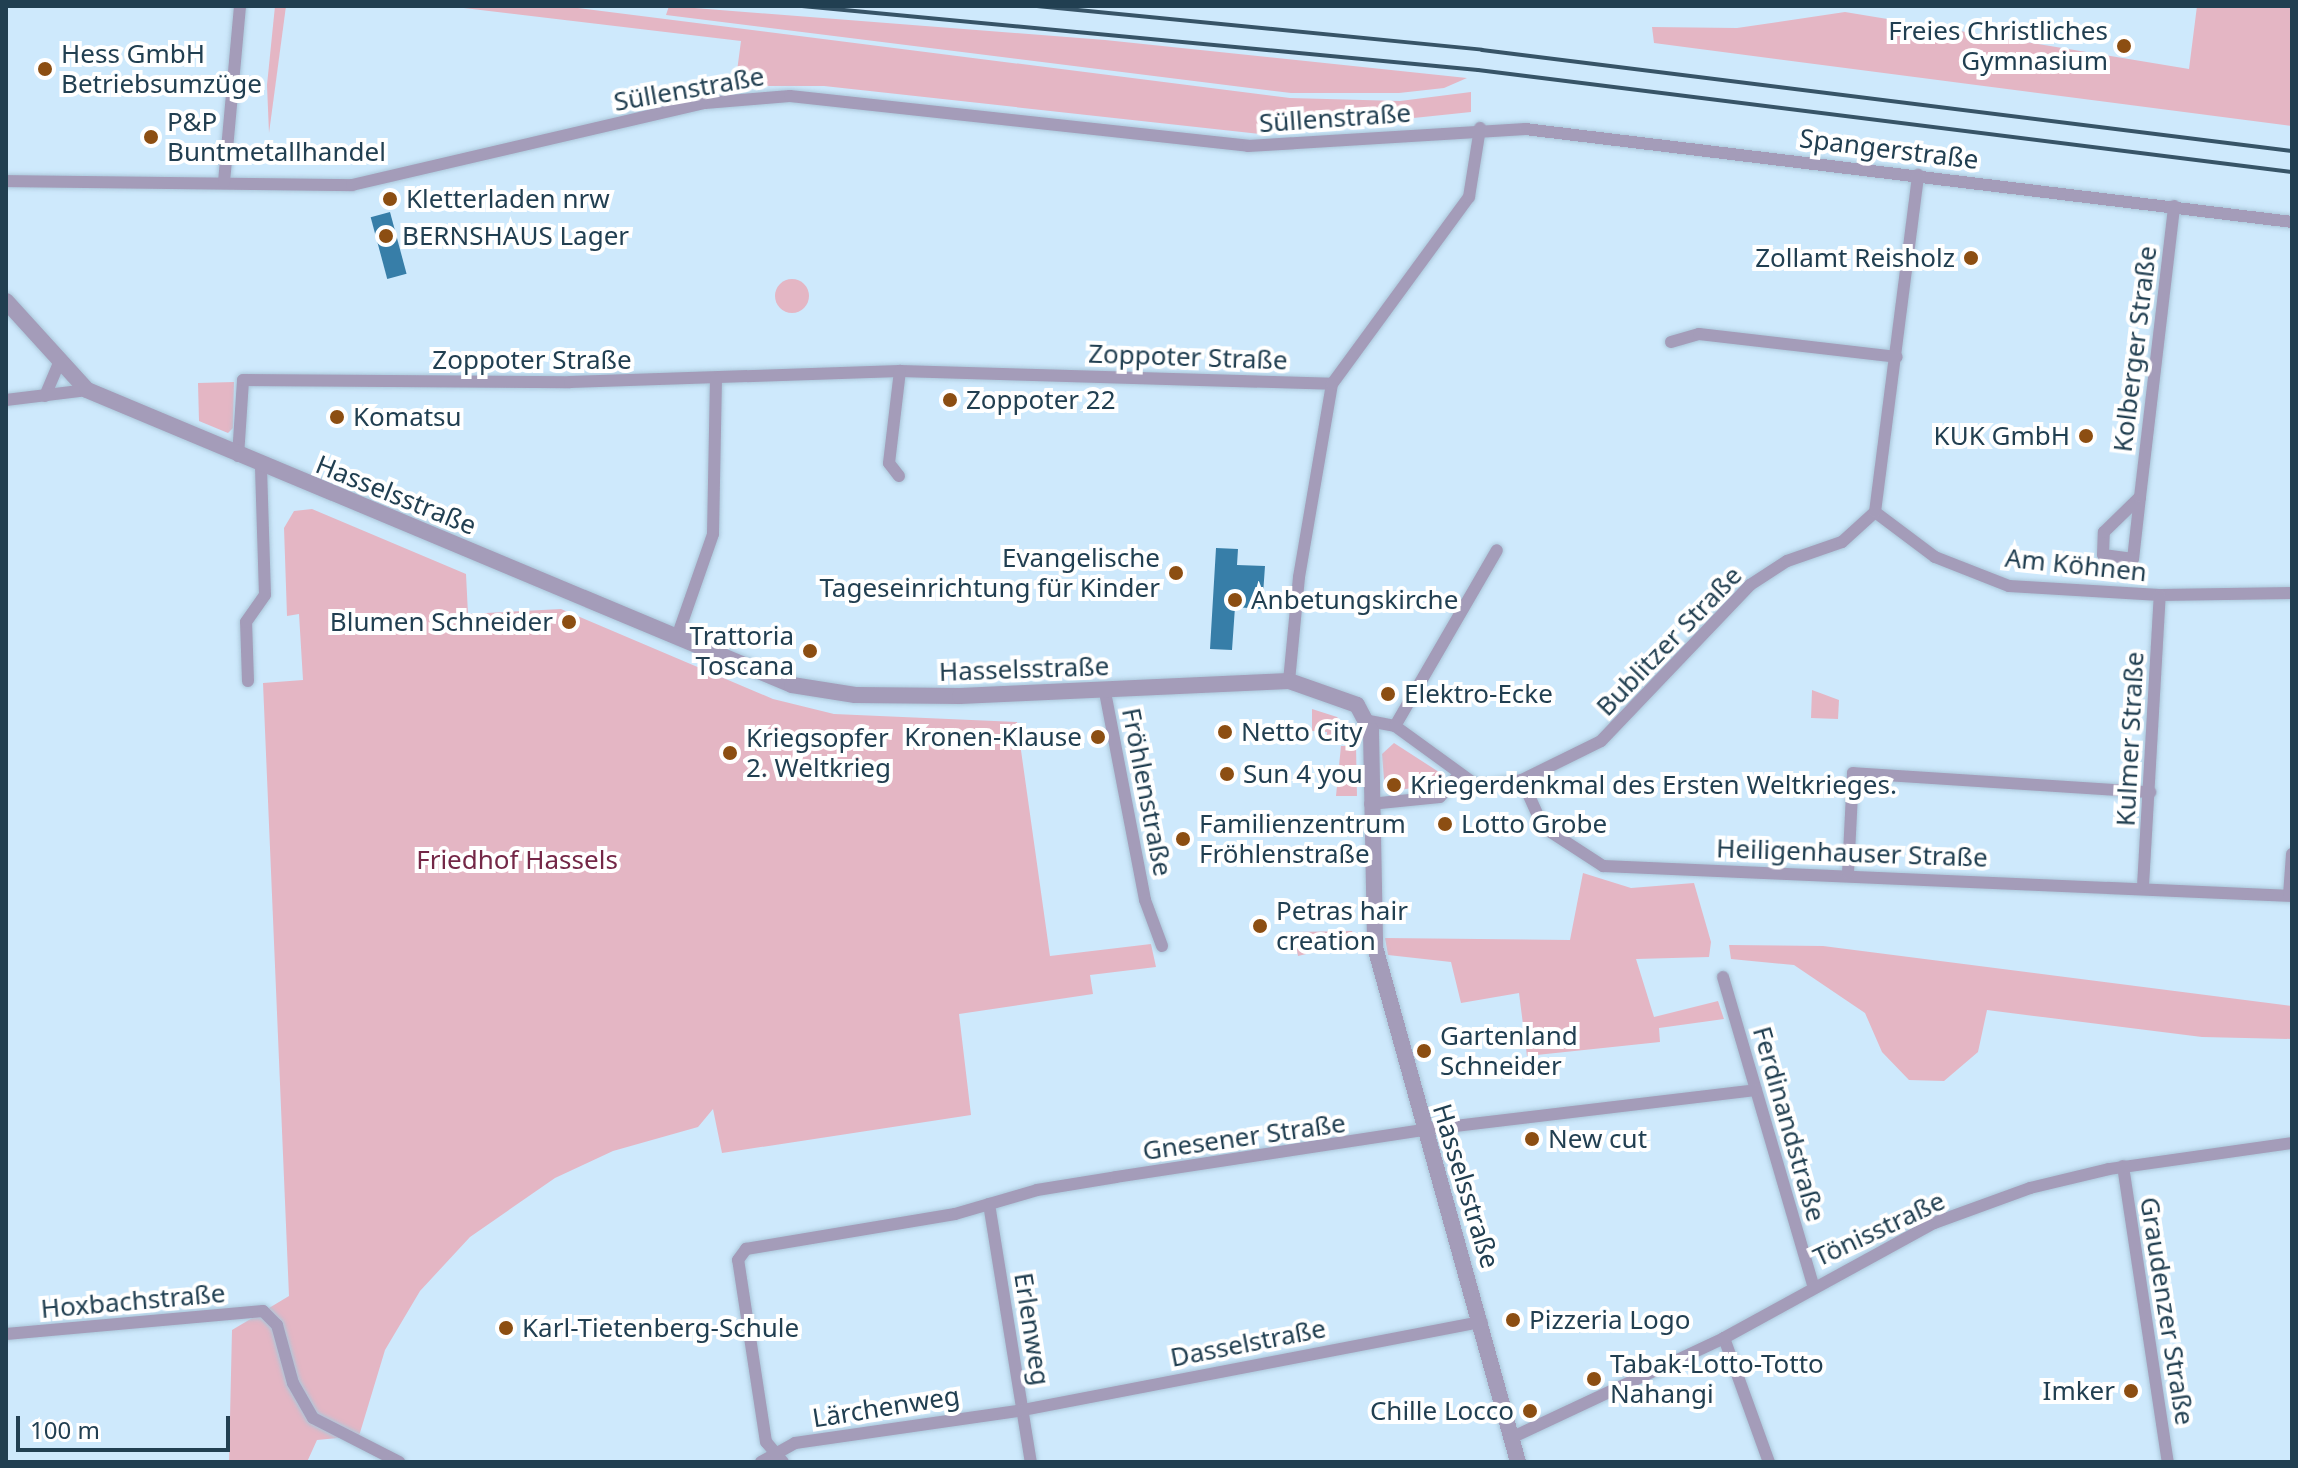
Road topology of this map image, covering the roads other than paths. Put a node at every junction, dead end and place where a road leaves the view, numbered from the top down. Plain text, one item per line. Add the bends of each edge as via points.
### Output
1 (240, 6) edge
2 (1480, 128) junction
3 (1918, 175) junction
4 (6, 181) edge
5 (224, 182) junction
6 (2174, 206) junction
7 (2292, 222) edge
8 (6, 301) edge
9 (1671, 342) dead end
10 (1897, 357) junction
11 (59, 363) junction
12 (900, 371) junction
13 (716, 379) junction
14 (1332, 384) junction
15 (87, 390) junction
16 (45, 396) junction
17 (6, 400) edge
18 (238, 456) junction
19 (261, 465) junction
20 (899, 476) dead end
21 (2140, 497) junction
22 (1875, 512) junction
23 (1497, 550) dead end
24 (2292, 593) edge
25 (2160, 595) junction
26 (677, 637) junction
27 (248, 681) dead end
28 (1289, 681) junction
29 (1105, 692) junction
30 (1369, 721) junction
31 (1395, 726) junction
32 (1459, 774) junction
33 (1522, 780) junction
34 (2150, 792) junction
35 (1370, 804) junction
36 (2292, 854) edge
37 (1848, 873) junction
38 (2143, 886) junction
39 (2291, 895) edge
40 (1162, 946) dead end
41 (1723, 977) dead end
42 (1756, 1090) junction
43 (1424, 1132) junction
44 (2292, 1143) edge
45 (2123, 1166) junction
46 (989, 1204) junction
47 (1813, 1284) junction
48 (1482, 1322) junction
49 (6, 1334) edge
50 (1724, 1338) junction
51 (1023, 1410) junction
52 (1513, 1437) junction
53 (779, 1458) edge
54 (399, 1462) edge
55 (761, 1462) edge
56 (1031, 1462) edge
57 (1516, 1462) edge
58 (1769, 1462) edge
59 (2168, 1462) edge

1 - 5 street
2 - 3 street, Spangerstraße
2 - 5 street, Süllenstraße via 1248,146 829,99 745,97 352,185
2 - 14 street via 1469,197
3 - 6 street, Spangerstraße
3 - 10 street
4 - 5 street, Süllenstraße
6 - 7 street, Spangerstraße
6 - 21 street, Kolberger Straße
8 - 11 street, Hasselsstraße
9 - 10 street via 1699,334
10 - 22 street
11 - 15 street, Hasselsstraße
11 - 16 street
12 - 13 street, Zoppoter Straße
12 - 14 street, Zoppoter Straße
12 - 20 street via 889,463
13 - 18 street, Zoppoter Straße via 243,380
13 - 26 street via 713,534
14 - 28 street via 1299,577
15 - 16 street
15 - 18 street, Hasselsstraße
16 - 17 street
18 - 19 street, Hasselsstraße
19 - 26 street, Hasselsstraße
19 - 27 street via 265,595 246,622
21 - 21 street, Kolberger Straße via 2104,532 2103,555 2133,559
22 - 25 street, Am Köhnen via 1935,557 2009,586
22 - 33 street, Bublitzer Straße via 1842,542 1787,561 1750,585 1601,741
23 - 31 street
24 - 25 street, Am Köhnen
25 - 34 street, Kulmer Straße
26 - 29 street, Hasselsstraße via 823,691
28 - 29 street, Hasselsstraße via 1197,680
28 - 30 street, Hasselsstraße via 1347,699
29 - 40 street, Fröhlenstraße via 1145,900
30 - 31 street
30 - 35 street, Hasselsstraße
31 - 32 street
32 - 33 street via 1486,789
32 - 35 street via 1440,797
33 - 37 street, Heiligenhauser Straße via 1543,827 1603,866
34 - 37 street via 1853,773
34 - 38 street, Kulmer Straße
35 - 43 street, Hasselsstraße via 1372,934
36 - 39 street
37 - 38 street, Heiligenhauser Straße
38 - 39 street, Heiligenhauser Straße
41 - 42 street, Ferdinandstraße
42 - 43 street, Gnesener Straße
42 - 47 street, Ferdinandstraße
43 - 46 street, Gnesener Straße via 1056,1187
43 - 48 street, Hasselsstraße
44 - 45 street, Tönisstraße
45 - 47 street, Tönisstraße via 2030,1188 1934,1223
45 - 59 street, Graudenzer Straße
46 - 51 street, Erlenweg
46 - 53 street, Gnesener Straße via 742,1251 738,1260 766,1442
47 - 50 street, Tönisstraße
48 - 51 street, Dasselstraße
48 - 52 street, Hasselsstraße
49 - 54 street, Hoxbachstraße via 263,1311 277,1325 293,1383 313,1418
50 - 52 street, Tönisstraße
50 - 58 street
51 - 53 street, Lärchenweg via 795,1443
51 - 56 street, Erlenweg
52 - 57 street, Hasselsstraße
53 - 55 street, Lärchenweg

